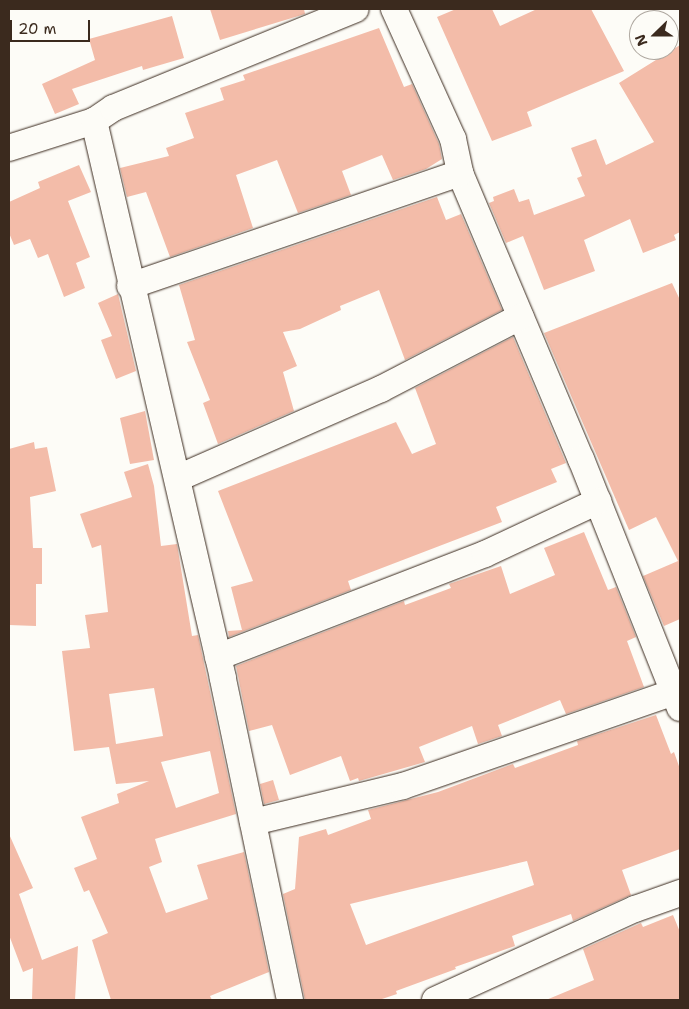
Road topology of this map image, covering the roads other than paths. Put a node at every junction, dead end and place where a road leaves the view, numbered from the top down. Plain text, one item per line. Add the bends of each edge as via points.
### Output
1 (356, 9) edge
2 (394, 9) edge
3 (94, 122) junction
4 (9, 148) edge
5 (460, 173) junction
6 (130, 286) junction
7 (520, 317) junction
8 (178, 478) junction
9 (598, 501) junction
10 (218, 657) junction
11 (677, 700) edge
12 (253, 822) junction
13 (680, 894) edge
14 (290, 1000) edge
15 (435, 1000) edge

1 - 3 street via 113,108
2 - 5 street via 453,139
3 - 4 street
3 - 6 street
5 - 6 street
5 - 7 street
6 - 8 street
7 - 8 street via 381,388
7 - 9 street
8 - 10 street
9 - 10 street via 485,554
9 - 11 street
10 - 12 street
11 - 12 street via 403,786
12 - 14 street
13 - 15 street via 635,909

